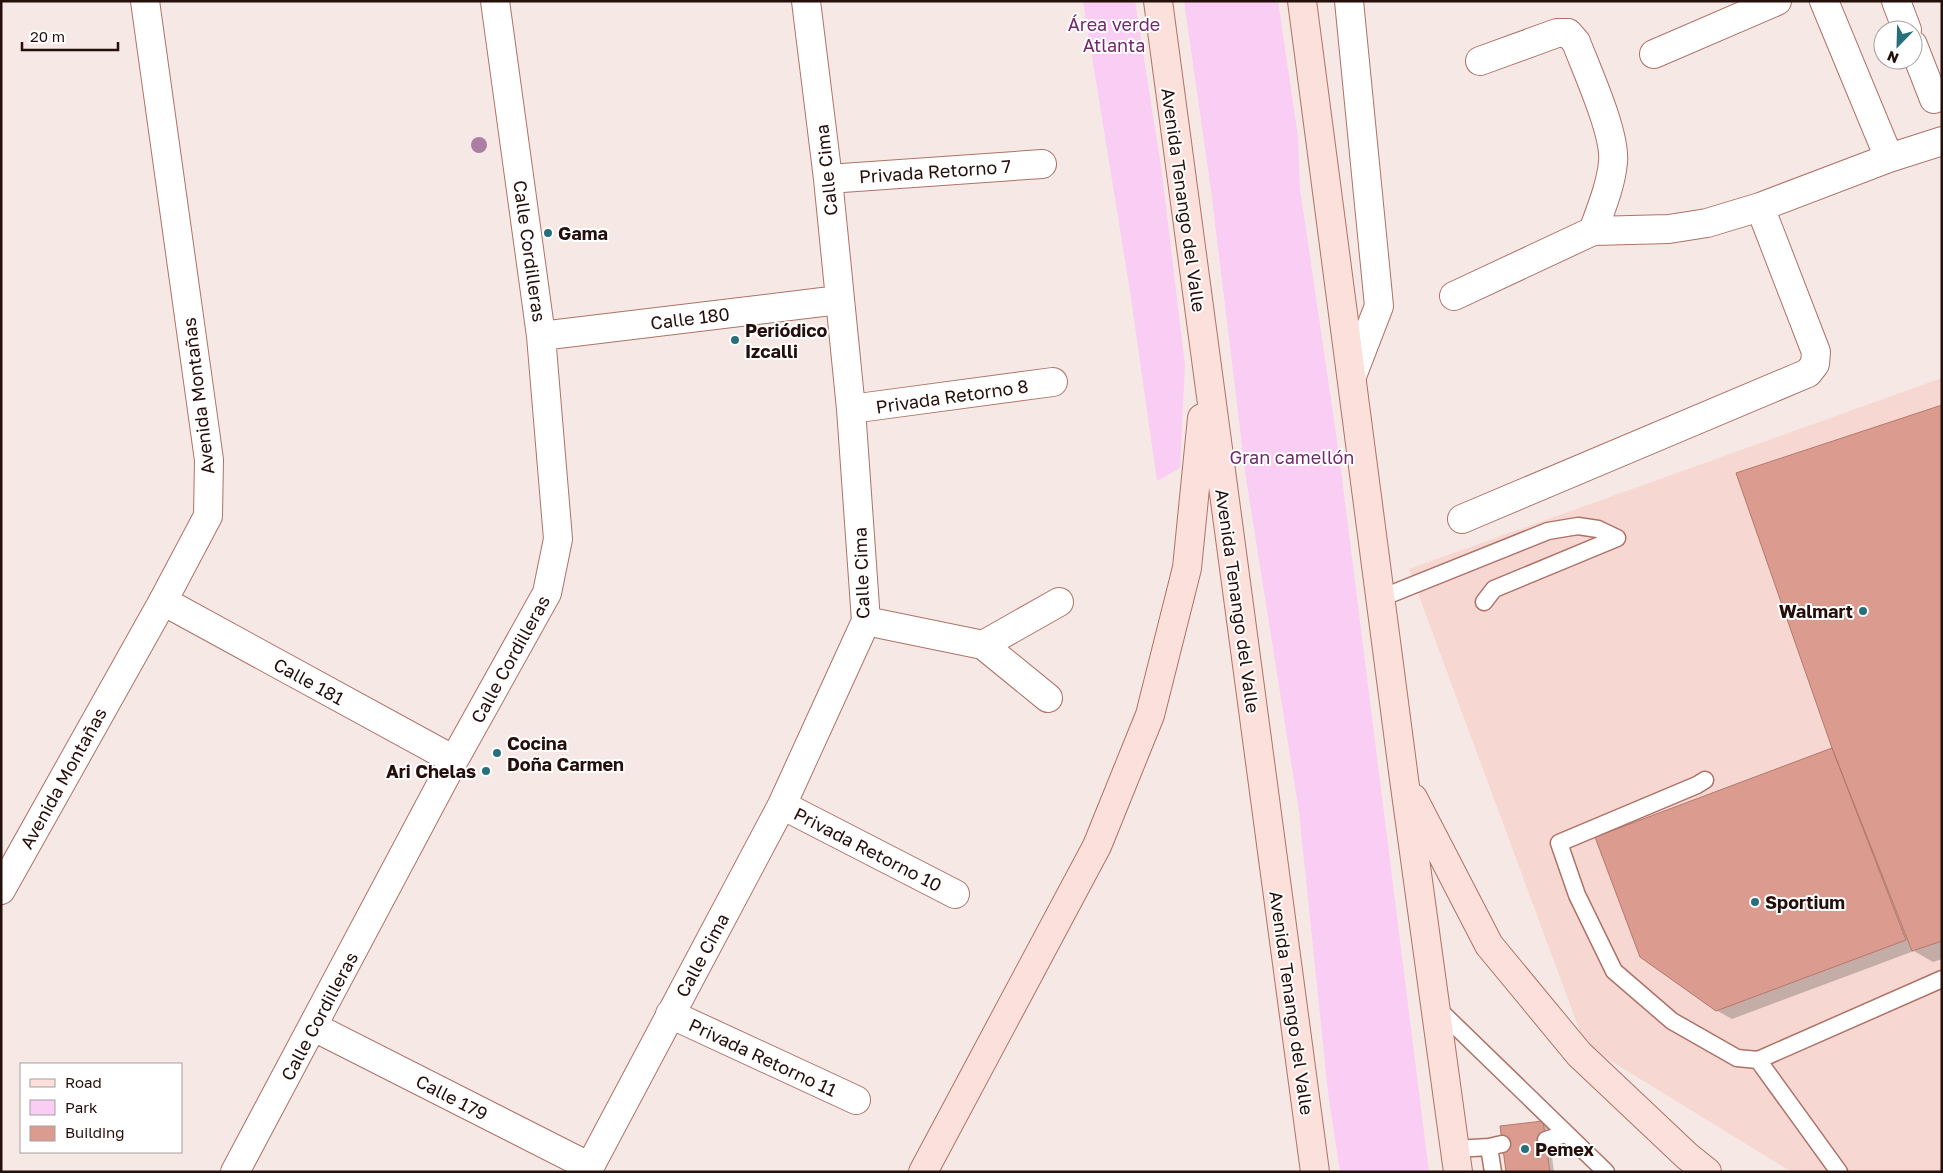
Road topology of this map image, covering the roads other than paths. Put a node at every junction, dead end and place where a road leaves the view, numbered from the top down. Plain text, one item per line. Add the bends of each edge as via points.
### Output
1 (145, 1) edge
2 (496, 1) edge
3 (806, 1) edge
4 (1158, 1) edge
5 (1302, 1) edge
6 (1349, 1) edge
7 (1777, 1) edge
8 (1824, 1) edge
9 (1896, 1) edge
10 (1903, 20) edge
11 (1654, 54) dead end
12 (1480, 61) dead end
13 (1923, 70) edge
14 (1934, 98) dead end
15 (1942, 141) edge
16 (1889, 158) junction
17 (1042, 164) dead end
18 (828, 179) junction
19 (1760, 207) junction
20 (1593, 231) junction
21 (1454, 296) dead end
22 (839, 300) junction
23 (541, 336) junction
24 (1207, 374) junction
25 (1352, 376) junction
26 (1053, 382) dead end
27 (851, 409) junction
28 (1462, 519) dead end
29 (1381, 598) junction
30 (163, 601) junction
31 (1059, 602) dead end
32 (1484, 602) dead end
33 (866, 621) junction
34 (983, 646) junction
35 (1048, 698) dead end
36 (454, 760) junction
37 (1404, 779) junction
38 (1704, 780) dead end
39 (782, 805) junction
40 (2, 887) edge
41 (955, 894) dead end
42 (1942, 979) edge
43 (1436, 1007) junction
44 (670, 1014) junction
45 (314, 1027) junction
46 (1758, 1060) junction
47 (856, 1100) dead end
48 (1565, 1134) junction
49 (1546, 1140) dead end
50 (1456, 1161) edge
51 (589, 1169) edge
52 (235, 1172) edge
53 (923, 1172) edge
54 (1315, 1172) edge
55 (1493, 1172) edge
56 (1606, 1172) edge
57 (1707, 1172) edge
58 (1838, 1172) edge

1 - 30 street, Avenida Montañas via 209,460 208,516
2 - 23 street, Calle Cordilleras
3 - 18 street, Calle Cima
4 - 24 main road, Avenida Tenango del Valle
5 - 25 main road
6 - 25 street via 1379,306
7 - 11 street
8 - 16 street
9 - 10 street
12 - 20 street via 1557,33 1568,33 1576,42 1612,141 1613,162 1604,203
13 - 14 street
15 - 16 street
16 - 19 street
17 - 18 street, Privada Retorno 7
18 - 22 street, Calle Cima
19 - 20 street via 1707,224 1669,230
19 - 28 street via 1816,352 1815,364 1808,373
20 - 21 street
22 - 23 street, Calle 180
22 - 27 street, Calle Cima
23 - 36 street, Calle Cordilleras via 558,539 547,593
24 - 53 main road via 1187,568 1150,715 1097,846
24 - 54 main road, Avenida Tenango del Valle
25 - 29 main road
26 - 27 street, Privada Retorno 8
27 - 33 street, Calle Cima
29 - 32 lane via 1548,532 1578,526 1598,529 1617,538 1494,589
29 - 37 main road
30 - 36 street, Calle 181
30 - 40 street, Avenida Montañas
31 - 34 street
33 - 34 street
33 - 39 street, Calle Cima
34 - 35 street
36 - 45 street, Calle Cordilleras
37 - 43 main road
37 - 57 main road via 1490,945 1579,1054
38 - 46 lane via 1559,843 1576,895 1614,971 1672,1021 1737,1058
39 - 41 street, Privada Retorno 10
39 - 44 street, Calle Cima
42 - 46 lane
43 - 48 lane
43 - 50 main road
44 - 47 street, Privada Retorno 11
44 - 51 street, Calle Cima
45 - 51 street, Calle 179
45 - 52 street, Calle Cordilleras
46 - 58 lane
48 - 49 lane
48 - 56 lane
50 - 55 lane via 1495,1145

